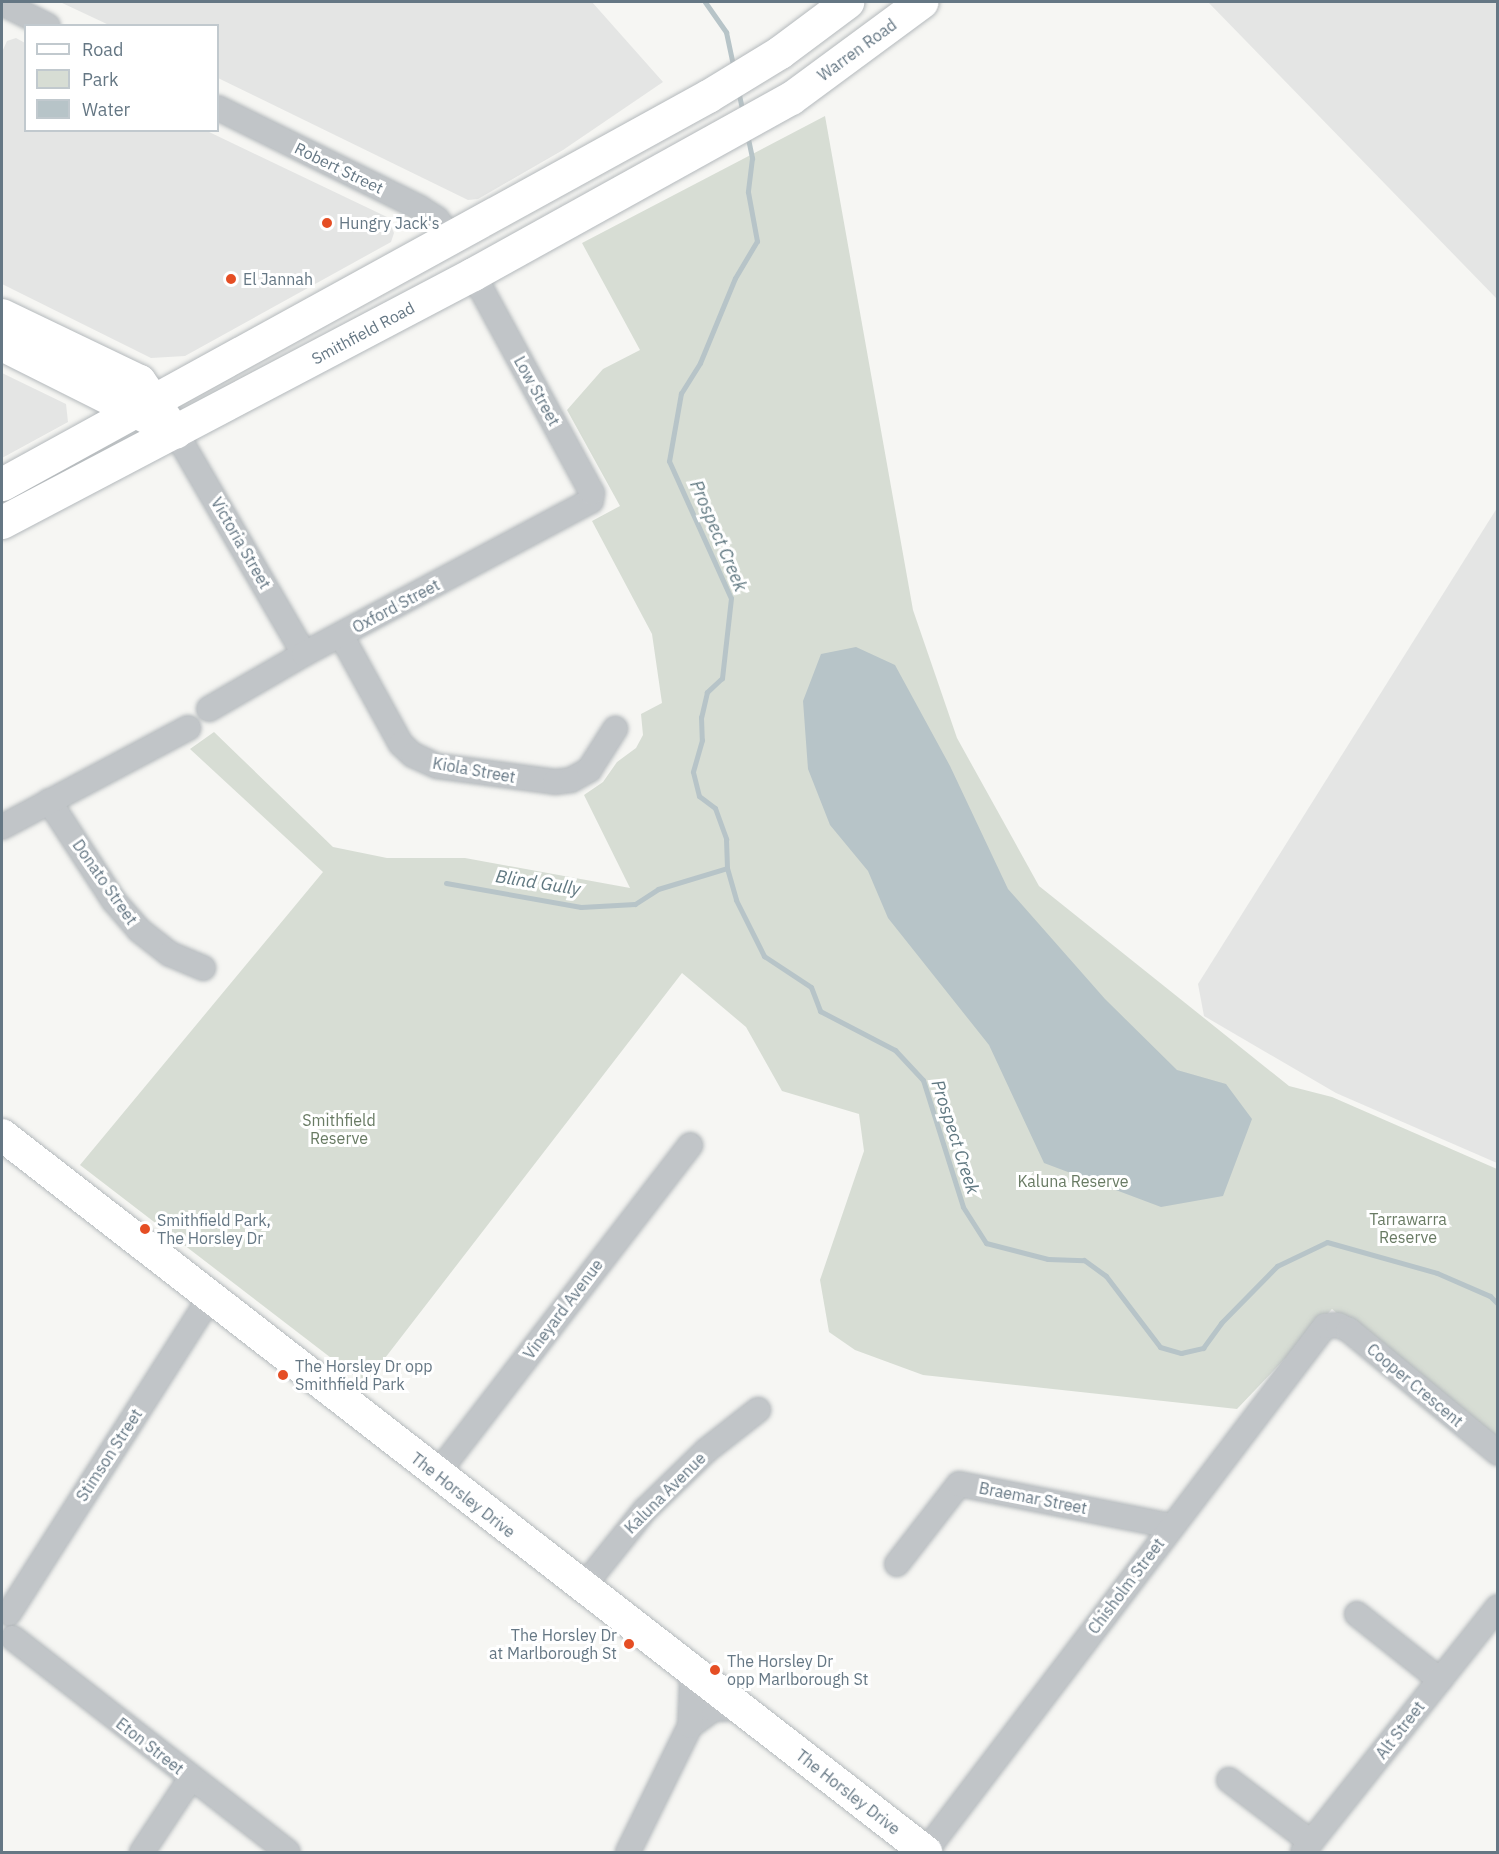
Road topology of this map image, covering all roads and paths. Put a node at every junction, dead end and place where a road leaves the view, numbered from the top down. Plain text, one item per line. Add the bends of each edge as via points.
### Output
1 (847, 2) edge
2 (921, 2) edge
3 (2, 3) edge
4 (44, 24) edge
5 (219, 108) edge
6 (720, 138) joint
7 (451, 239) junction
8 (473, 274) junction
9 (2, 315) edge
10 (2, 345) edge
11 (144, 404) junction
12 (176, 433) junction
13 (2, 484) edge
14 (586, 507) joint
15 (2, 522) edge
16 (341, 635) junction
17 (304, 654) junction
18 (208, 709) dead end
19 (188, 728) dead end
20 (615, 729) dead end
21 (49, 801) junction
22 (2, 827) edge
23 (203, 968) dead end
24 (2, 1135) edge
25 (690, 1144) dead end
26 (210, 1298) junction
27 (1330, 1324) joint
28 (758, 1410) dead end
29 (1497, 1453) edge
30 (437, 1474) junction
31 (1171, 1526) junction
32 (897, 1564) dead end
33 (583, 1587) junction
34 (1497, 1607) edge
35 (5, 1611) edge
36 (1357, 1614) dead end
37 (7, 1642) edge
38 (685, 1665) junction
39 (1440, 1680) junction
40 (740, 1708) junction
41 (690, 1726) junction
42 (191, 1778) junction
43 (1229, 1780) dead end
44 (1307, 1847) edge
45 (142, 1852) edge
46 (288, 1852) edge
47 (627, 1852) edge
48 (926, 1852) edge

1 - 7 highway via 780,52 708,96
2 - 6 highway, Warren Road via 791,98
3 - 4 street
5 - 7 street, Robert Street via 420,208 437,219
6 - 8 highway, Smithfield Road
7 - 11 highway
8 - 12 highway, Smithfield Road
8 - 14 street, Low Street via 592,493
9 - 11 main road via 140,381
10 - 11 main road
11 - 12 main road
11 - 13 highway
12 - 15 highway, Smithfield Road
12 - 17 street, Victoria Street
14 - 16 street, Oxford Street
16 - 17 street, Oxford Street
16 - 20 street, Kiola Street via 401,744 413,755 437,766 563,782 589,770
17 - 18 street, Oxford Street
19 - 21 street
21 - 22 street
21 - 23 street, Donato Street via 114,901 139,930 170,954
24 - 26 main road, The Horsley Drive
25 - 30 street, Vineyard Avenue
26 - 30 main road, The Horsley Drive
26 - 35 street, Stimson Street
27 - 29 street, Cooper Crescent via 1349,1330
27 - 31 street, Chisholm Street via 1315,1335
28 - 33 street, Kaluna Avenue via 707,1450 645,1510
30 - 33 main road, The Horsley Drive
31 - 32 street, Braemar Street via 959,1484
31 - 48 street, Chisholm Street
33 - 38 main road, The Horsley Drive
34 - 39 street, Alt Street
35 - 37 street via 14,1622
36 - 39 street
37 - 42 street, Eton Street
38 - 40 main road, The Horsley Drive
38 - 41 street via 692,1682
39 - 44 street, Alt Street
40 - 41 street via 713,1709
40 - 48 main road, The Horsley Drive
41 - 47 street
42 - 45 street
42 - 46 street, Eton Street
43 - 44 street

